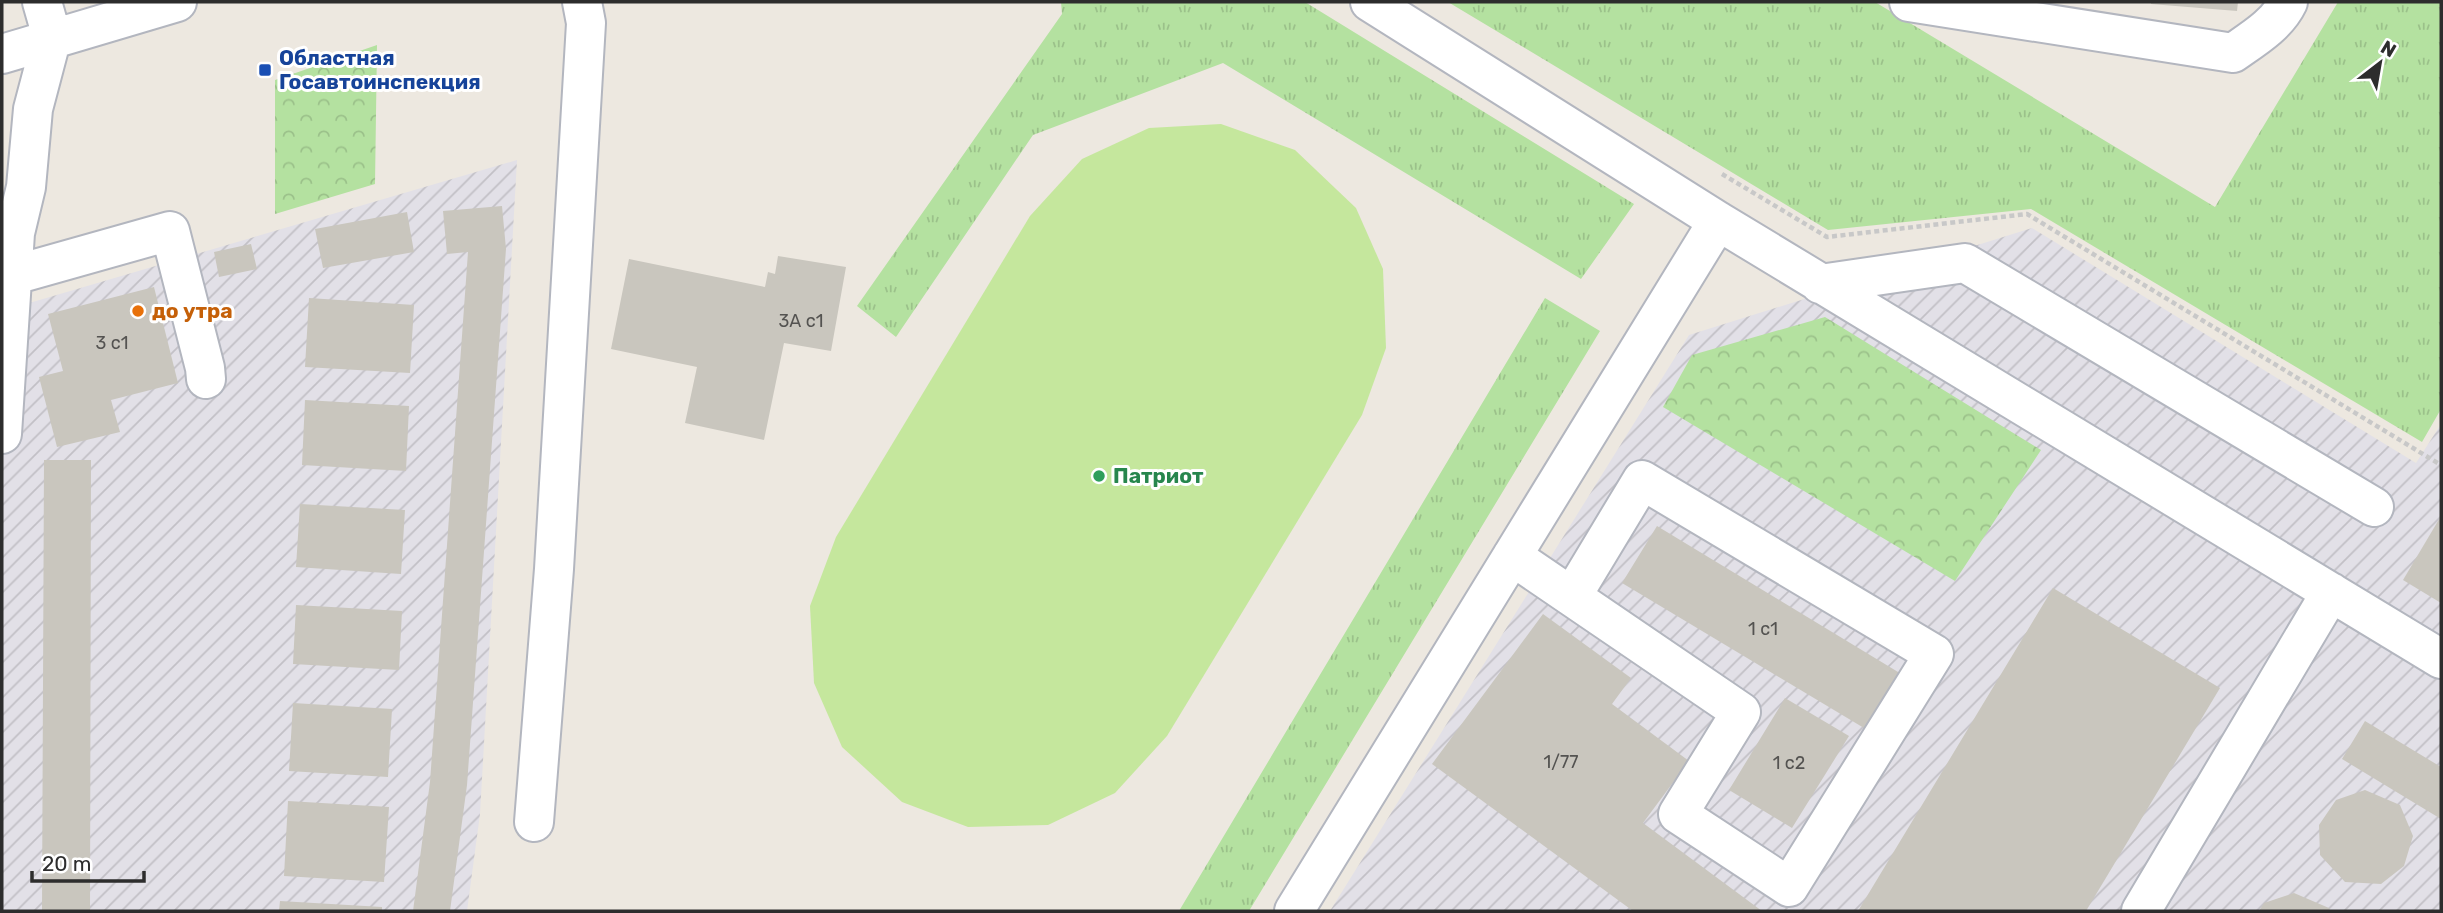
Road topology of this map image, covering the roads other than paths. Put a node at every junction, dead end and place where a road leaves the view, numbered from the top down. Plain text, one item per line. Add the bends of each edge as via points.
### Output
1 (177, 2) edge
2 (582, 2) edge
3 (1370, 2) edge
4 (1909, 2) edge
5 (2288, 2) edge
6 (47, 19) edge
7 (2, 54) edge
8 (1718, 222) junction
9 (14, 275) junction
10 (1820, 284) junction
11 (206, 379) dead end
12 (2, 434) edge
13 (2374, 507) dead end
14 (1513, 556) junction
15 (2331, 592) junction
16 (1572, 596) junction
17 (2441, 659) edge
18 (534, 822) dead end
19 (1294, 911) edge
20 (2141, 911) edge

1 - 6 street
2 - 18 street via 586,23 554,569
3 - 8 street
4 - 5 street via 2233,53 2263,32
6 - 7 street
6 - 9 street via 26,187 15,233
8 - 10 street
8 - 14 street
9 - 11 street via 170,231
9 - 12 street
10 - 13 street via 1965,263
10 - 15 street
14 - 16 street
14 - 19 street
15 - 17 street
15 - 20 street
16 - 16 street via 1741,712 1678,814 1789,887 1934,654 1642,480

